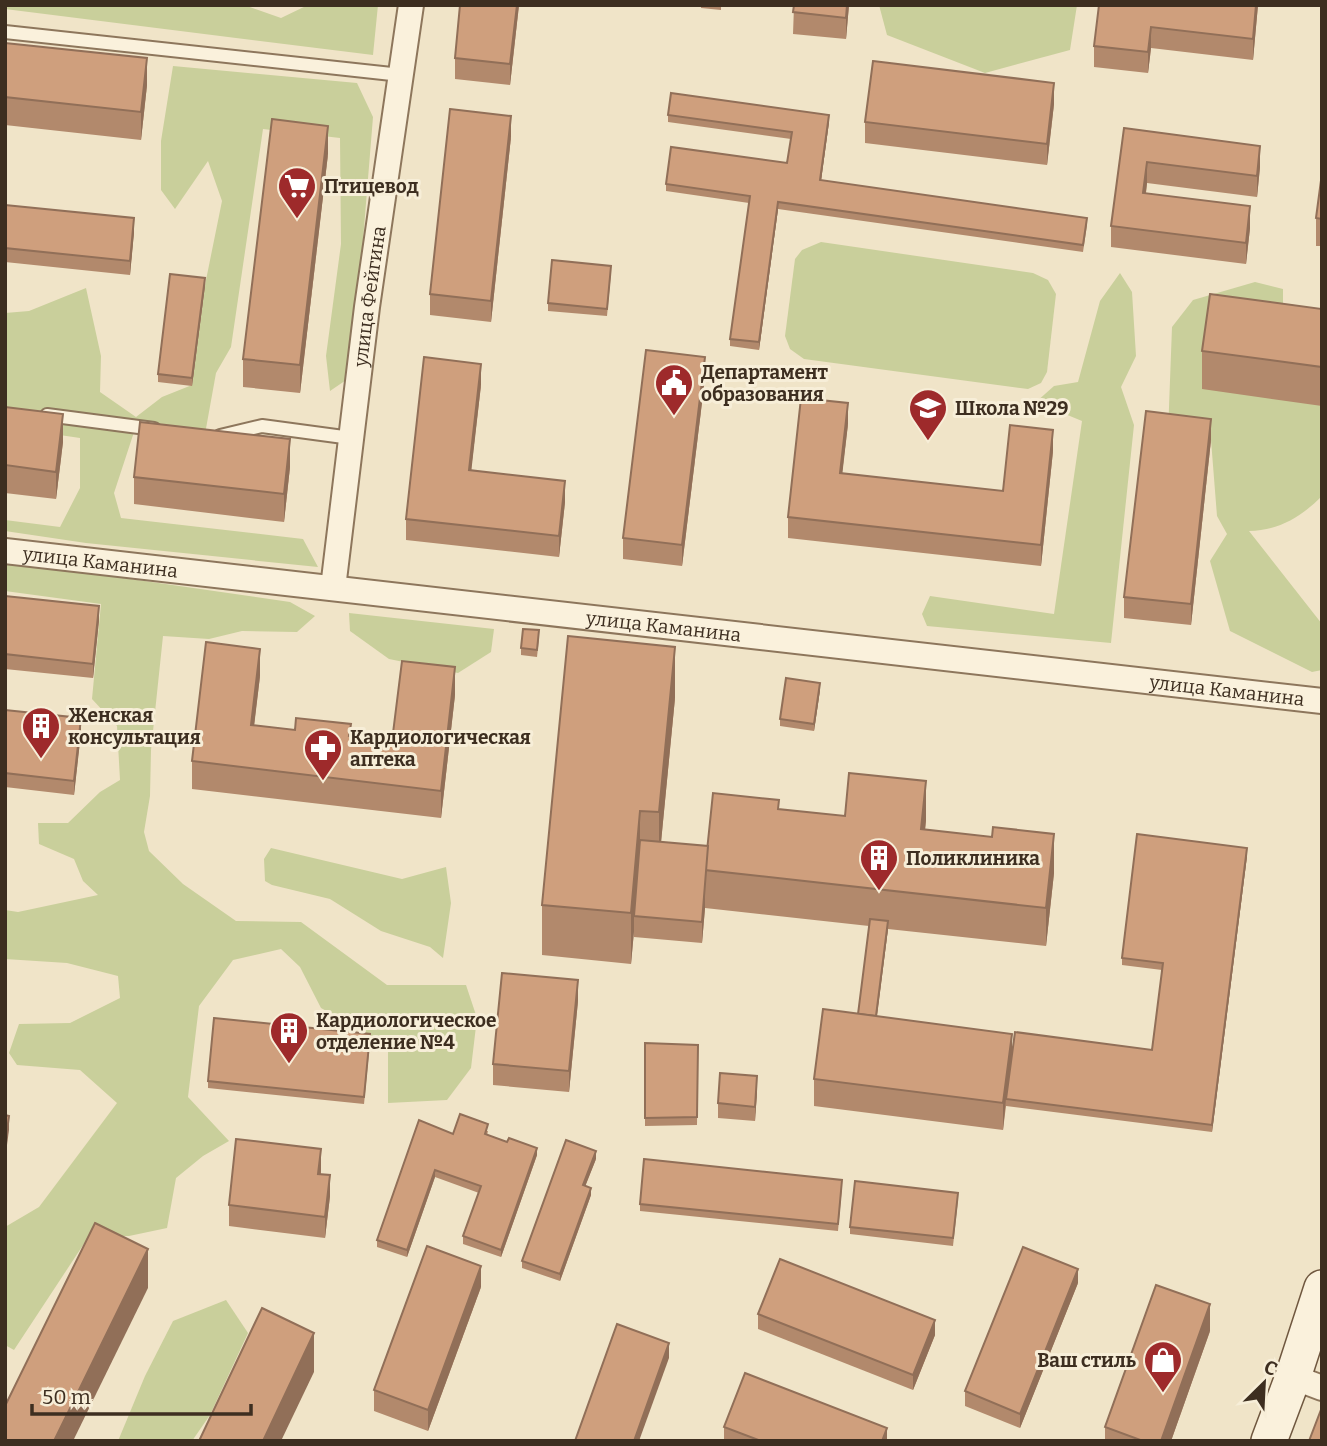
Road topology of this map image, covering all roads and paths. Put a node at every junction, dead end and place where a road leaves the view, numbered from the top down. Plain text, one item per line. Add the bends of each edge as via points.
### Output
1 (411, 5) edge
2 (5, 32) edge
3 (401, 75) junction
4 (30, 413) edge
5 (173, 432) edge
6 (200, 436) edge
7 (351, 438) junction
8 (5, 551) edge
9 (333, 593) junction
10 (1322, 701) edge
11 (1322, 1288) edge
12 (1308, 1383) edge
13 (1269, 1441) edge

1 - 3 street, улица Фейгина
2 - 3 lane
3 - 7 street, улица Фейгина
4 - 5 lane
6 - 7 lane via 262,426
7 - 9 street, улица Фейгина
8 - 9 street, улица Каманина
9 - 10 street, улица Каманина
11 - 12 street
12 - 13 street

